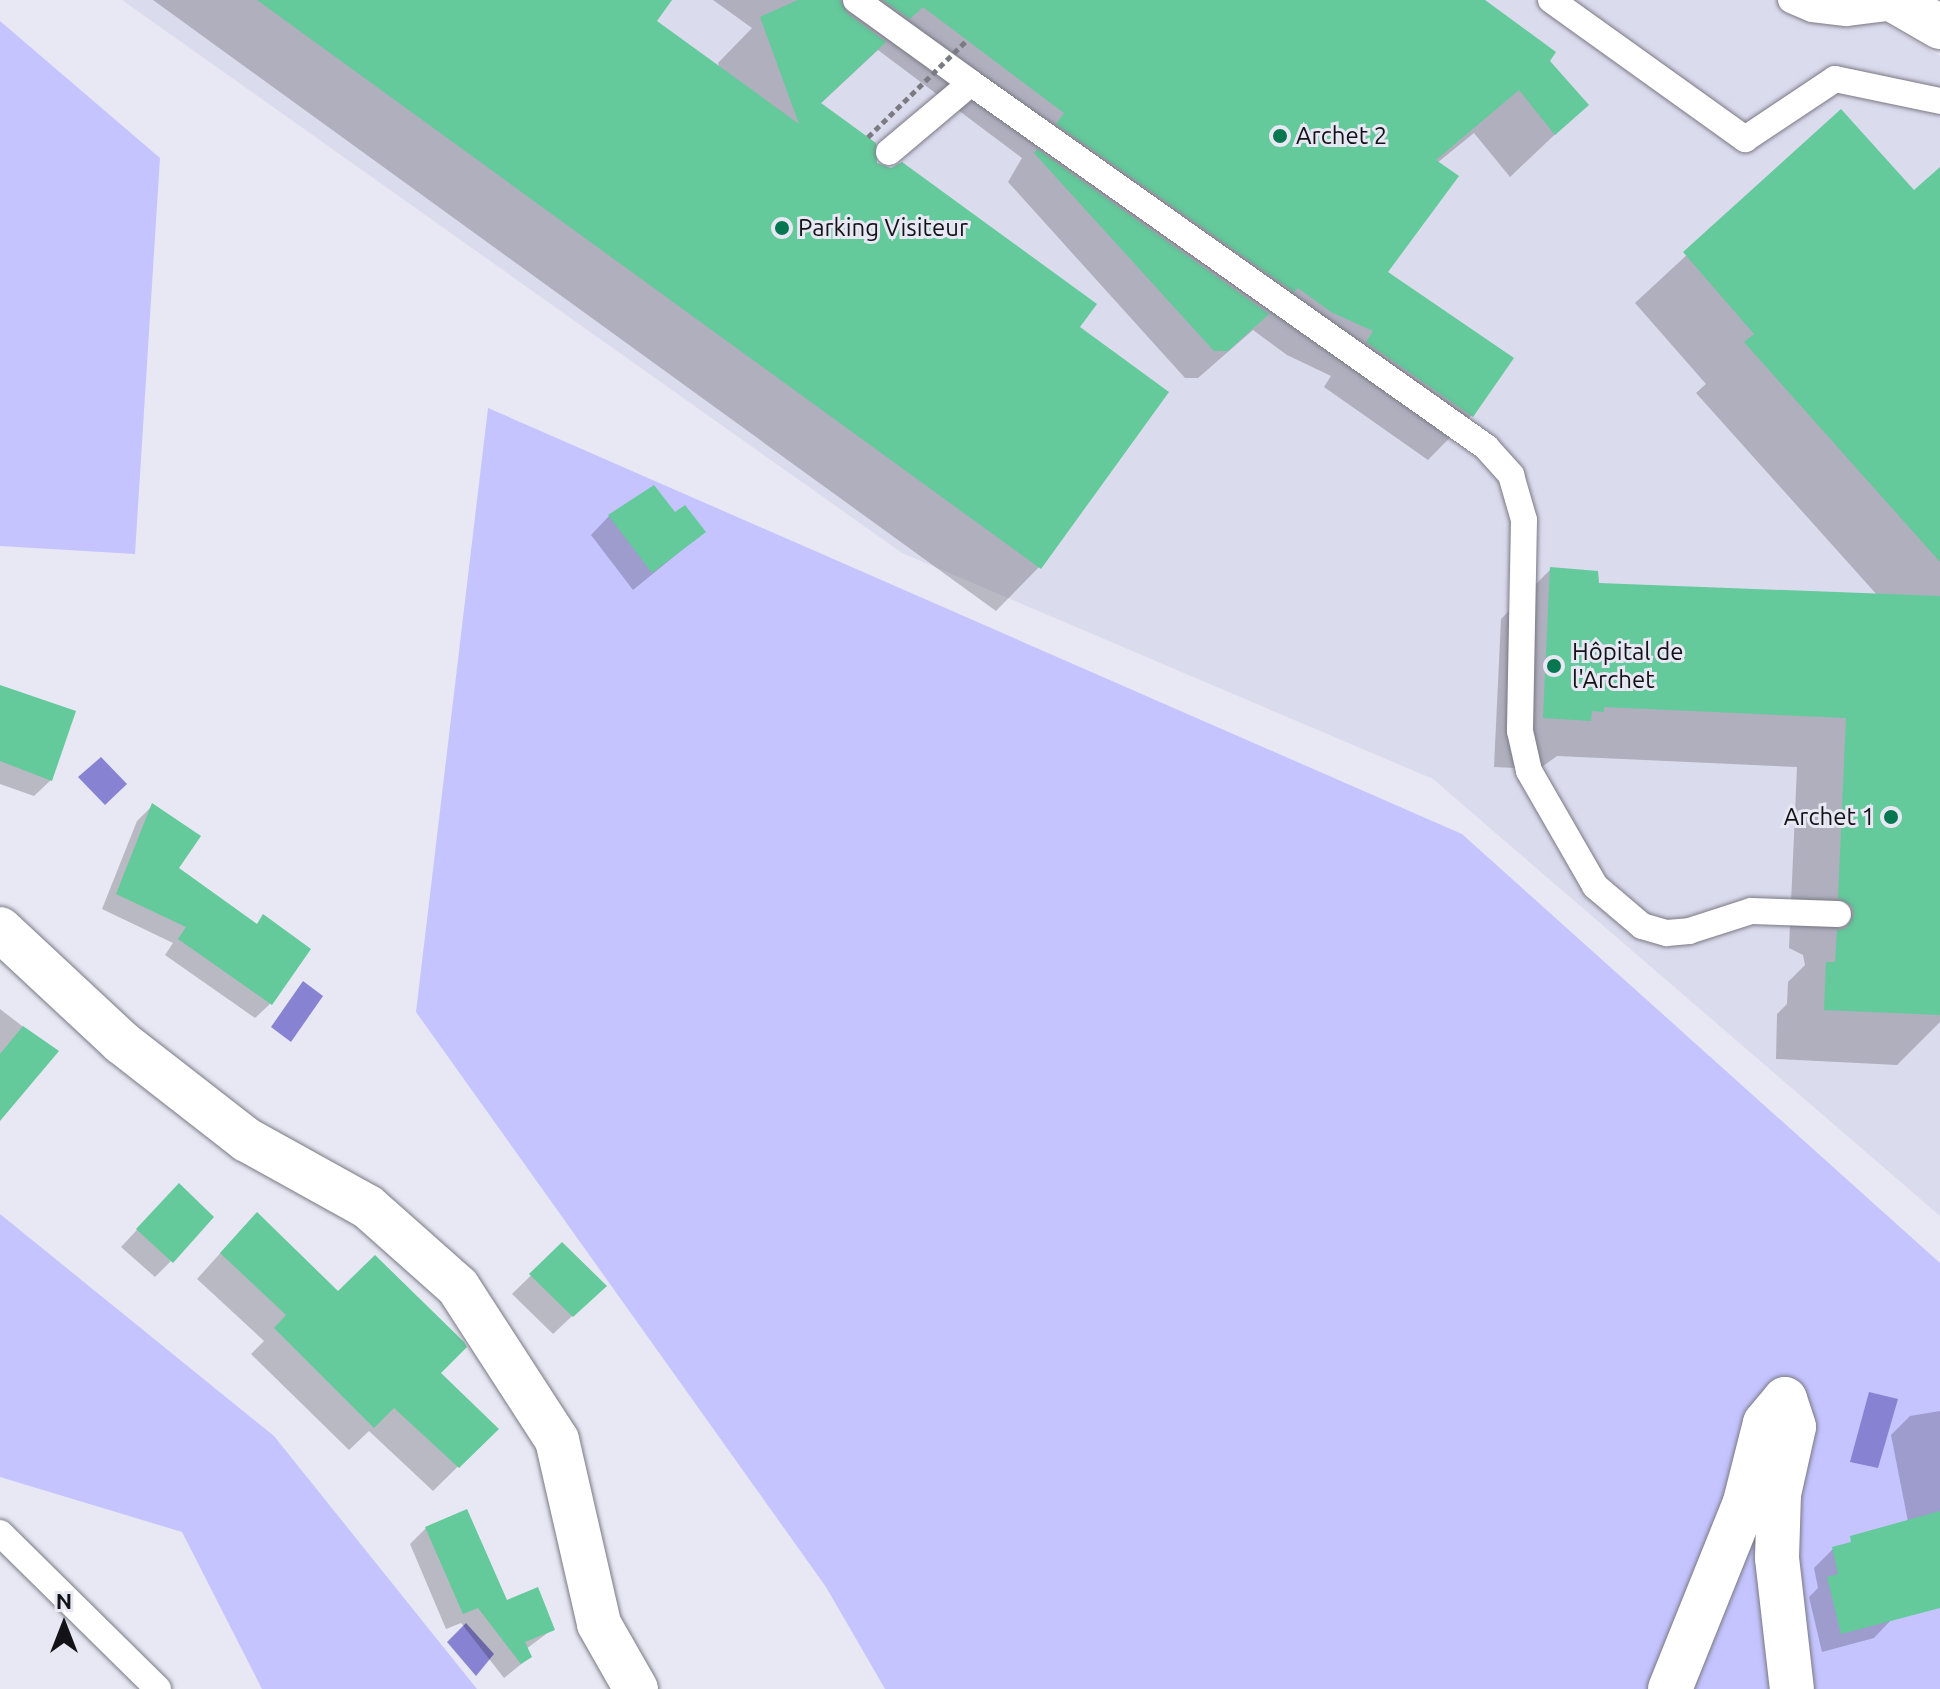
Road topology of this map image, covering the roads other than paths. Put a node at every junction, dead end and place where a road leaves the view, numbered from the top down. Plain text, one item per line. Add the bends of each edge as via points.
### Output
1 (856, 0) edge
2 (1551, 0) edge
3 (1791, 0) edge
4 (1912, 11) edge
5 (971, 83) junction
6 (1940, 101) edge
7 (878, 145) road end
8 (1838, 914) dead end
9 (0, 929) edge
10 (0, 1533) edge
11 (158, 1689) edge
12 (636, 1689) edge
13 (1670, 1689) edge
14 (1792, 1689) edge

1 - 5 lane
2 - 6 lane via 1745,139 1835,79
3 - 4 lane via 1846,13
5 - 7 lane
5 - 8 lane via 1486,447 1511,475 1524,520 1520,731 1529,771 1595,886 1617,909 1642,926 1667,933 1751,911
9 - 12 street via 121,1042 247,1140 368,1207 458,1287 557,1440 599,1624
10 - 11 lane
13 - 14 street via 1745,1502 1765,1423 1785,1399 1794,1427 1779,1494 1777,1558

